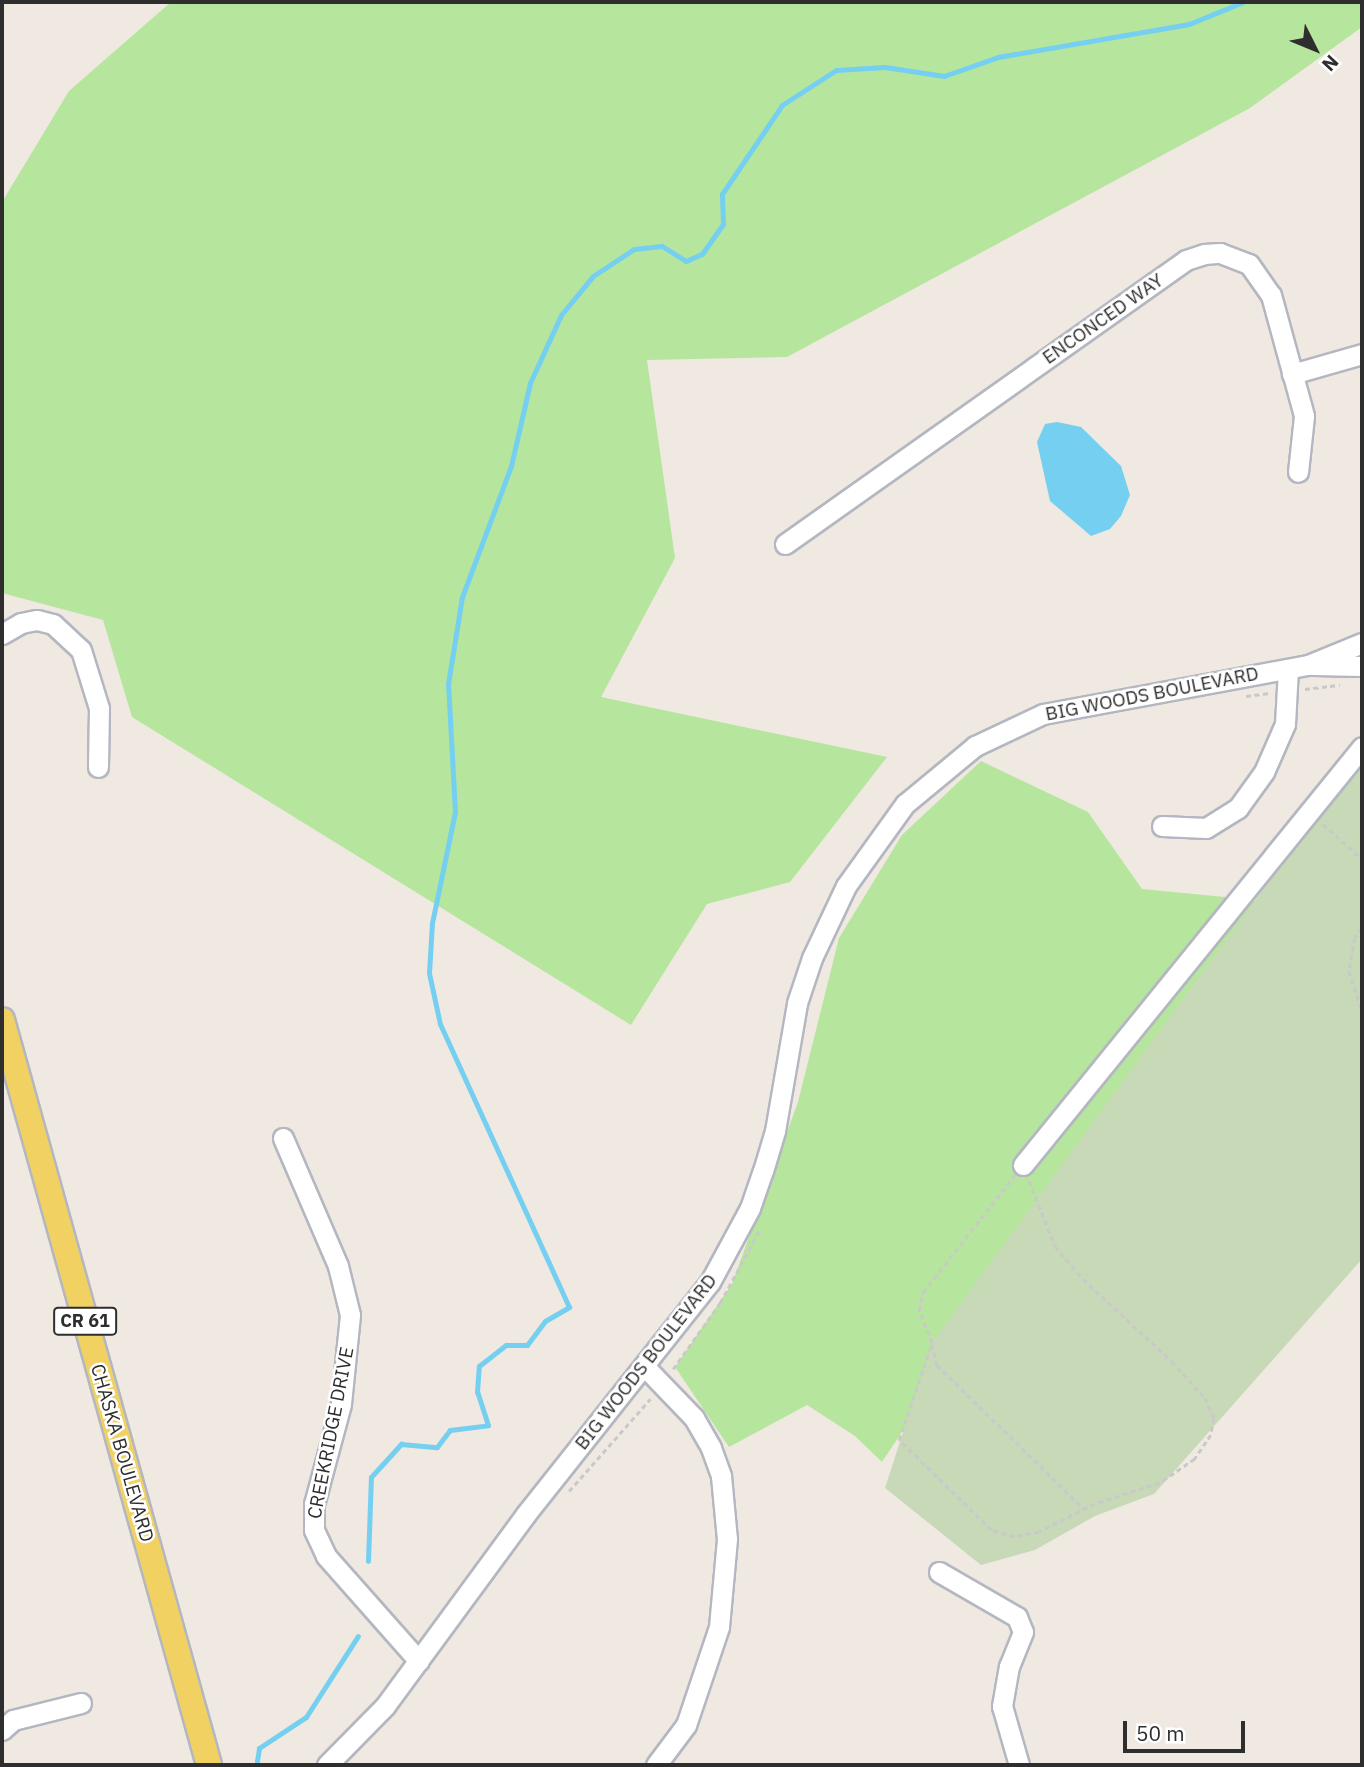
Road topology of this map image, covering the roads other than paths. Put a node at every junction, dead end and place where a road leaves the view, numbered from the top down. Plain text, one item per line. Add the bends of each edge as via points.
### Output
1 (1362, 354) edge
2 (1292, 374) junction
3 (1298, 472) dead end
4 (785, 544) dead end
5 (2, 634) edge
6 (1362, 643) edge
7 (1362, 666) edge
8 (1298, 667) junction
9 (1362, 747) edge
10 (98, 767) dead end
11 (1162, 825) dead end
12 (2, 1020) edge
13 (283, 1138) dead end
14 (1023, 1165) road end
15 (645, 1367) junction
16 (939, 1572) dead end
17 (419, 1661) junction
18 (81, 1703) dead end
19 (2, 1730) edge
20 (209, 1765) edge
21 (327, 1765) edge
22 (656, 1765) edge
23 (1019, 1765) edge

1 - 2 street
2 - 3 street, ENCONCED WAY via 1304,416
2 - 4 street, ENCONCED WAY via 1262,278 1237,258 1204,254 1186,260
5 - 10 street via 21,623 53,624 81,650 99,708
6 - 8 street, BIG WOODS BOULEVARD
7 - 8 street, BIG WOODS BOULEVARD
8 - 11 street via 1285,724 1264,772 1238,808 1206,828
8 - 15 street, BIG WOODS BOULEVARD via 1042,714 975,746 905,804 846,886 812,958 797,1003 775,1131 750,1208 710,1282
9 - 14 street
12 - 20 main road, CHASKA BOULEVARD / CR 61
13 - 17 street, CREEKRIDGE DRIVE via 338,1266 350,1315 341,1404 314,1504 314,1530 326,1556
15 - 17 street, BIG WOODS BOULEVARD via 526,1514
15 - 22 street via 694,1418 711,1448 721,1476 727,1539 719,1628 686,1726
16 - 23 street via 1017,1617 1023,1632 1009,1666 1002,1706
17 - 21 street, BIG WOODS BOULEVARD via 361,1734
18 - 19 street via 13,1720

